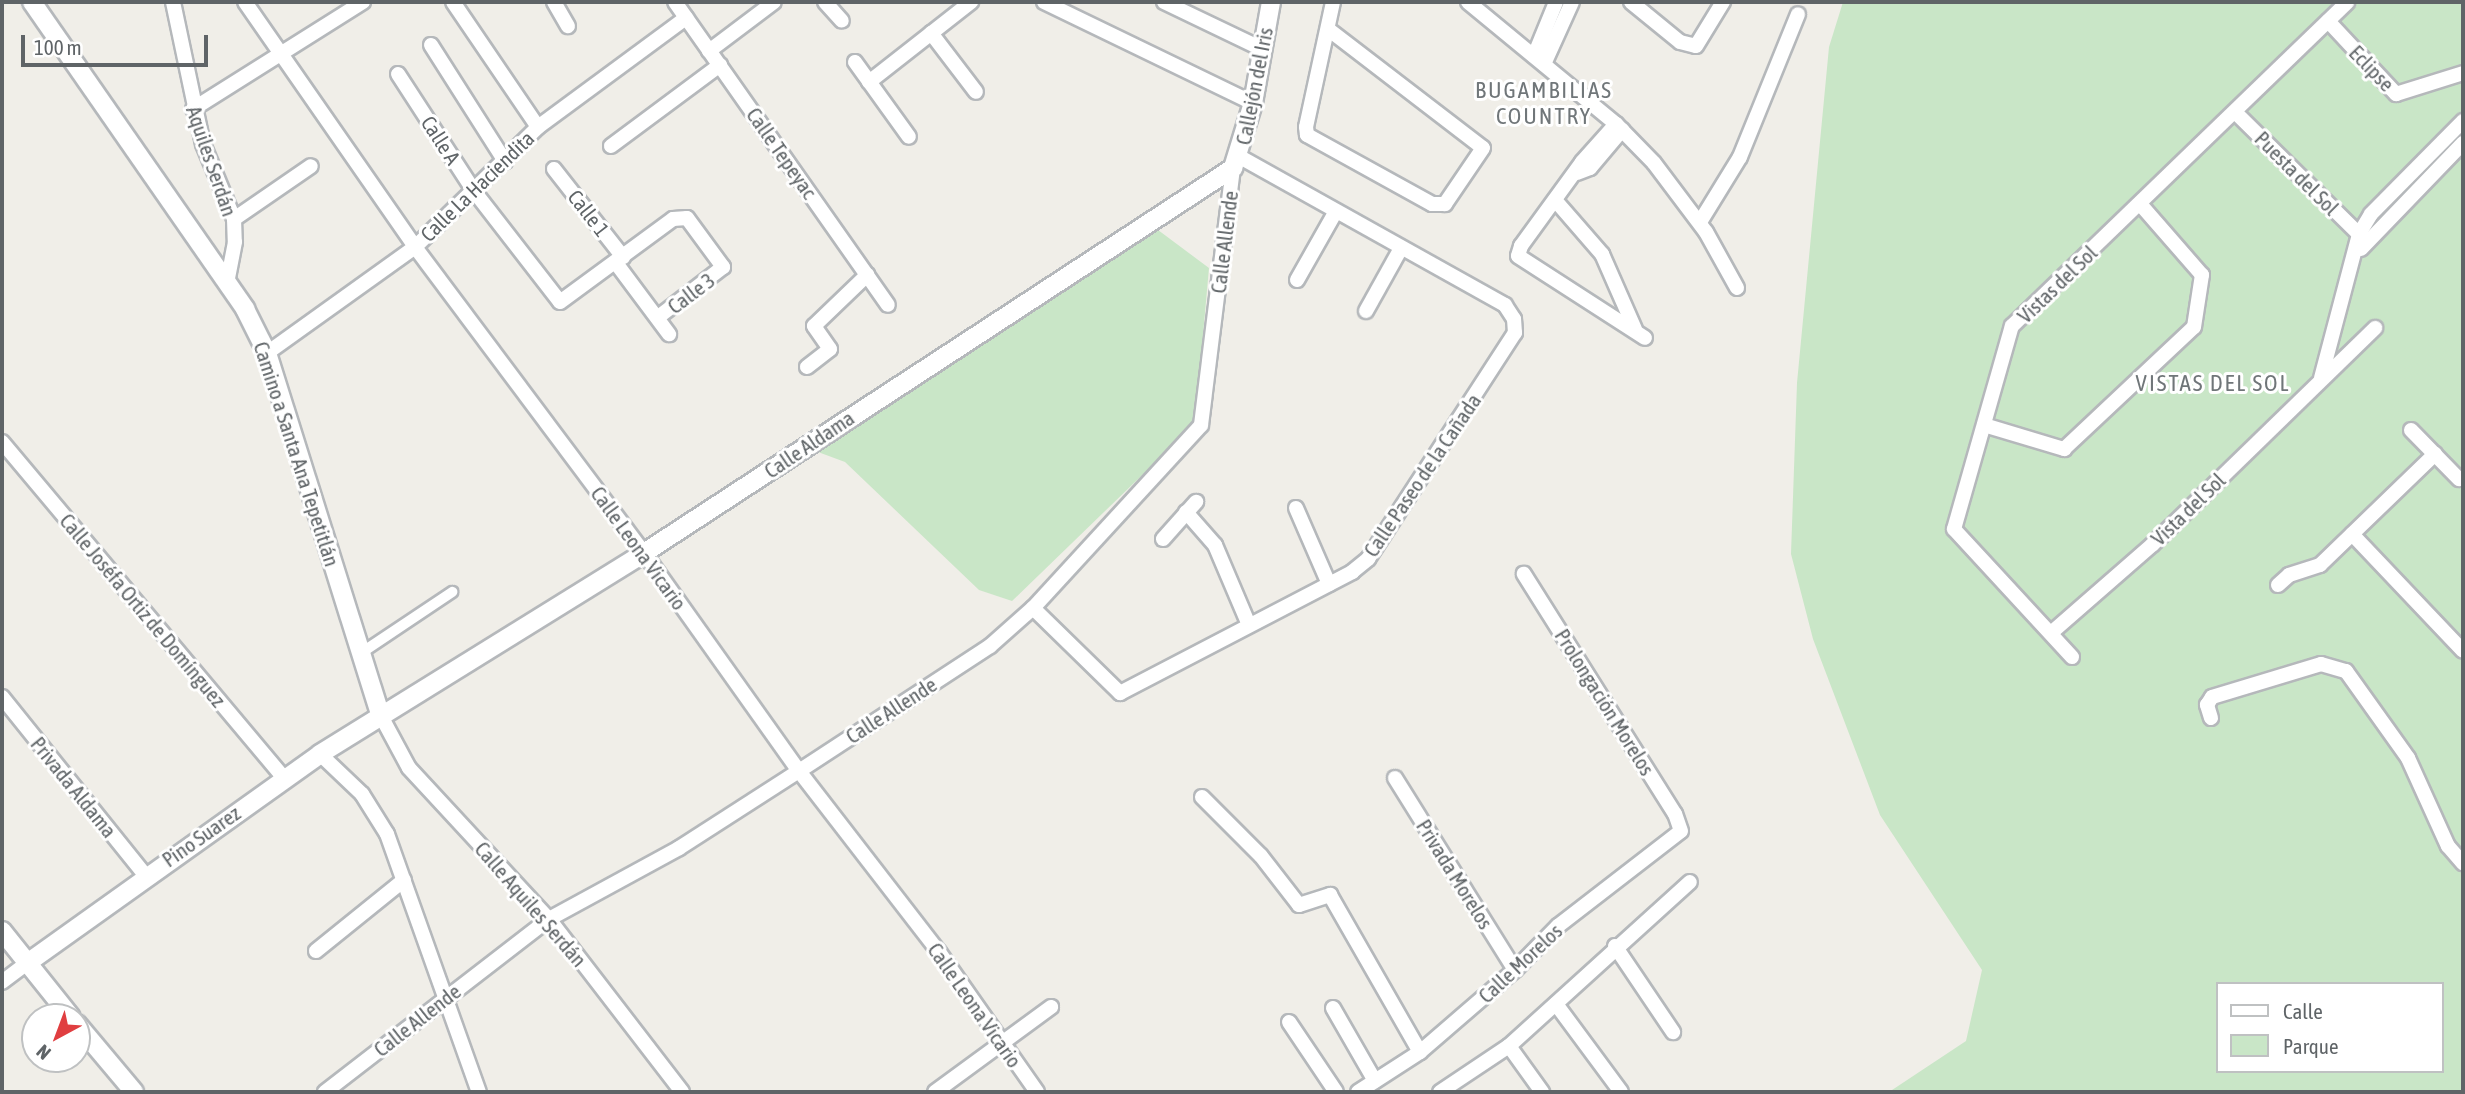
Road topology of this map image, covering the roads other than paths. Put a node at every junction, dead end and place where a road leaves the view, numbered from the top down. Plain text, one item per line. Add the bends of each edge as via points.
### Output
1 (32, 2) edge
2 (173, 2) edge
3 (245, 2) edge
4 (363, 2) edge
5 (453, 2) edge
6 (554, 2) edge
7 (675, 2) edge
8 (774, 2) edge
9 (825, 2) edge
10 (1044, 2) edge
11 (1164, 2) edge
12 (1271, 2) edge
13 (1333, 2) edge
14 (1468, 2) edge
15 (1556, 2) edge
16 (1572, 2) edge
17 (1631, 2) edge
18 (1723, 2) edge
19 (2347, 2) edge
20 (964, 4) edge
21 (1798, 14) dead end
22 (686, 18) junction
23 (842, 21) dead end
24 (2328, 21) junction
25 (569, 26) dead end
26 (1328, 29) junction
27 (931, 33) junction
28 (431, 45) dead end
29 (1262, 49) junction
30 (709, 51) junction
31 (284, 54) junction
32 (1539, 60) junction
33 (855, 62) dead end
34 (720, 65) junction
35 (2463, 73) edge
36 (398, 74) dead end
37 (869, 82) junction
38 (976, 92) dead end
39 (1253, 103) junction
40 (193, 109) junction
41 (2235, 112) junction
42 (2463, 121) edge
43 (538, 127) junction
44 (1619, 127) junction
45 (2447, 136) junction
46 (909, 137) dead end
47 (611, 145) dead end
48 (2461, 145) edge
49 (505, 161) junction
50 (1237, 162) junction
51 (311, 166) dead end
52 (554, 169) dead end
53 (474, 191) junction
54 (1555, 200) junction
55 (2141, 205) junction
56 (1336, 211) junction
57 (234, 219) junction
58 (1700, 222) junction
59 (2363, 238) junction
60 (415, 247) junction
61 (1401, 248) junction
62 (620, 260) junction
63 (867, 275) junction
64 (228, 279) junction
65 (1297, 280) dead end
66 (1737, 288) dead end
67 (888, 305) dead end
68 (1366, 311) dead end
69 (657, 318) junction
70 (2375, 328) dead end
71 (669, 334) dead end
72 (267, 352) junction
73 (807, 367) dead end
74 (2321, 380) junction
75 (1984, 425) junction
76 (2411, 430) dead end
77 (2, 442) edge
78 (2435, 454) junction
79 (2459, 479) dead end
80 (1296, 508) dead end
81 (2352, 534) junction
82 (1163, 539) dead end
83 (644, 553) junction
84 (1524, 575) dead end
85 (1329, 584) junction
86 (2278, 584) dead end
87 (452, 592) dead end
88 (1033, 608) junction
89 (1250, 625) junction
90 (2051, 634) junction
91 (2463, 651) edge
92 (361, 653) junction
93 (2072, 657) dead end
94 (2, 697) edge
95 (382, 716) junction
96 (2211, 718) dead end
97 (320, 754) junction
98 (799, 771) junction
99 (284, 778) junction
100 (1395, 778) dead end
101 (1202, 796) dead end
102 (1681, 831) joint
103 (2463, 863) edge
104 (146, 876) junction
105 (404, 880) junction
106 (1689, 883) dead end
107 (549, 919) junction
108 (2, 931) edge
109 (1615, 946) junction
110 (316, 951) dead end
111 (26, 964) junction
112 (1515, 970) junction
113 (2, 982) edge
114 (447, 996) junction
115 (59, 1003) edge
116 (1556, 1004) junction
117 (1051, 1007) dead end
118 (1333, 1008) dead end
119 (1289, 1022) dead end
120 (1673, 1031) dead end
121 (91, 1041) edge
122 (1003, 1044) junction
123 (1508, 1046) junction
124 (1420, 1052) junction
125 (1367, 1088) edge
126 (1449, 1090) edge
127 (134, 1092) edge
128 (325, 1092) edge
129 (479, 1092) edge
130 (682, 1092) edge
131 (935, 1092) edge
132 (1037, 1092) edge
133 (1336, 1092) edge
134 (1542, 1092) edge
135 (1621, 1092) edge

1 - 64 street, Camino a Santa Ana Tepetitlán
2 - 40 street, Aquiles Serdán
3 - 31 street, Calle Leona Vicario
4 - 31 street
5 - 43 street
6 - 25 street
7 - 22 street, Calle Tepeyac
8 - 30 street
9 - 23 street
10 - 39 street
11 - 29 street
12 - 29 street, Callejón del Iris
13 - 26 street
14 - 32 street
15 - 32 street
16 - 32 street
17 - 18 street via 1680,41 1696,46
19 - 24 street, Vistas del Sol
20 - 27 street
21 - 58 street via 1740,157
22 - 30 street, Calle Tepeyac
22 - 43 street, Calle La Haciendita
24 - 35 street, Eclipse via 2396,94
24 - 41 street, Vistas del Sol
26 - 26 street via 1307,135 1432,205 1445,204 1483,148
27 - 37 street
27 - 38 street
28 - 49 street
29 - 39 street, Callejón del Iris
30 - 34 street, Calle Tepeyac
31 - 40 street
31 - 60 street, Calle Leona Vicario
32 - 44 street
33 - 37 street
34 - 47 street
34 - 63 street, Calle Tepeyac
36 - 53 street, Calle A
37 - 46 street
39 - 50 street, Callejón del Iris
40 - 57 street, Aquiles Serdán
41 - 55 street, Vistas del Sol
41 - 59 street, Puesta del Sol
42 - 45 street, Puesta del Sol
43 - 49 street, Calle La Haciendita
44 - 54 street via 1597,141
44 - 58 street
45 - 48 street
45 - 59 street, Puesta del Sol via 2371,214
48 - 59 street
49 - 53 street, Calle La Haciendita
50 - 56 street, Calle Paseo de la Cañada
50 - 83 street, Calle Aldama
50 - 88 street, Calle Allende via 1201,425
51 - 57 street
52 - 62 street, Calle 1
53 - 60 street, Calle La Haciendita
53 - 62 street, Calle A via 564,303
54 - 54 street via 1521,246 1519,259 1640,333 1602,254
55 - 75 street, Vistas del Sol via 2015,320
55 - 75 street via 2202,275 2194,327 2064,449
56 - 61 street, Calle Paseo de la Cañada
56 - 65 street
57 - 64 street, Aquiles Serdán
58 - 66 street
59 - 74 street
60 - 72 street, Calle La Haciendita
60 - 83 street, Calle Leona Vicario
61 - 68 street
61 - 85 street, Calle Paseo de la Cañada via 1505,306 1514,319 1515,334 1368,559
62 - 69 street, Calle 3
62 - 69 street, Calle 3 via 683,216 723,267
63 - 67 street, Calle Tepeyac
63 - 73 street via 814,326 830,349
64 - 72 street, Camino a Santa Ana Tepetitlán
69 - 71 street, Calle 3
70 - 74 street, Vista del Sol
72 - 92 street, Camino a Santa Ana Tepetitlán
74 - 90 street, Vista del Sol via 2153,544
75 - 90 street, Vistas del Sol via 1954,529
76 - 78 street
77 - 99 street, Calle Joséfa Ortiz de Domínguez
78 - 79 street
78 - 81 street
80 - 85 street
81 - 86 street via 2319,565 2289,575
81 - 91 street
82 - 89 street via 1191,507 1215,545
83 - 95 street, Calle Aldama
83 - 98 street, Calle Leona Vicario
84 - 102 street, Prolongación Morelos via 1675,814
85 - 89 street, Calle Paseo de la Cañada
87 - 92 street
88 - 89 street, Calle Paseo de la Cañada via 1120,693
88 - 98 street, Calle Allende via 990,646
90 - 93 street, Vistas del Sol
92 - 95 street, Camino a Santa Ana Tepetitlán
94 - 104 street, Privada Aldama
95 - 97 street, Pino Suarez
95 - 107 street, Calle Aquiles Serdán via 409,768
96 - 103 street via 2207,705 2212,697 2321,664 2346,671 2408,758 2448,846
97 - 99 street, Pino Suarez
97 - 105 street via 362,794 387,834
98 - 107 street, Calle Allende via 679,848
98 - 122 street, Calle Leona Vicario via 939,952
99 - 104 street, Pino Suarez
100 - 112 street, Privada Morelos
101 - 124 street via 1261,856 1299,905 1330,895
102 - 112 street, Calle Morelos via 1558,926
104 - 111 street, Pino Suarez
105 - 110 street
105 - 114 street
106 - 109 street
107 - 114 street, Calle Allende
107 - 130 street, Calle Aquiles Serdán
108 - 111 street
109 - 116 street
109 - 120 street
111 - 113 street
111 - 115 street
112 - 124 street, Calle Morelos
114 - 128 street, Calle Allende
114 - 129 street
116 - 123 street
116 - 135 street
117 - 122 street
118 - 125 street
119 - 133 street
121 - 127 street
122 - 131 street
122 - 132 street, Calle Leona Vicario
123 - 126 street
123 - 134 street
124 - 125 street, Calle Morelos

